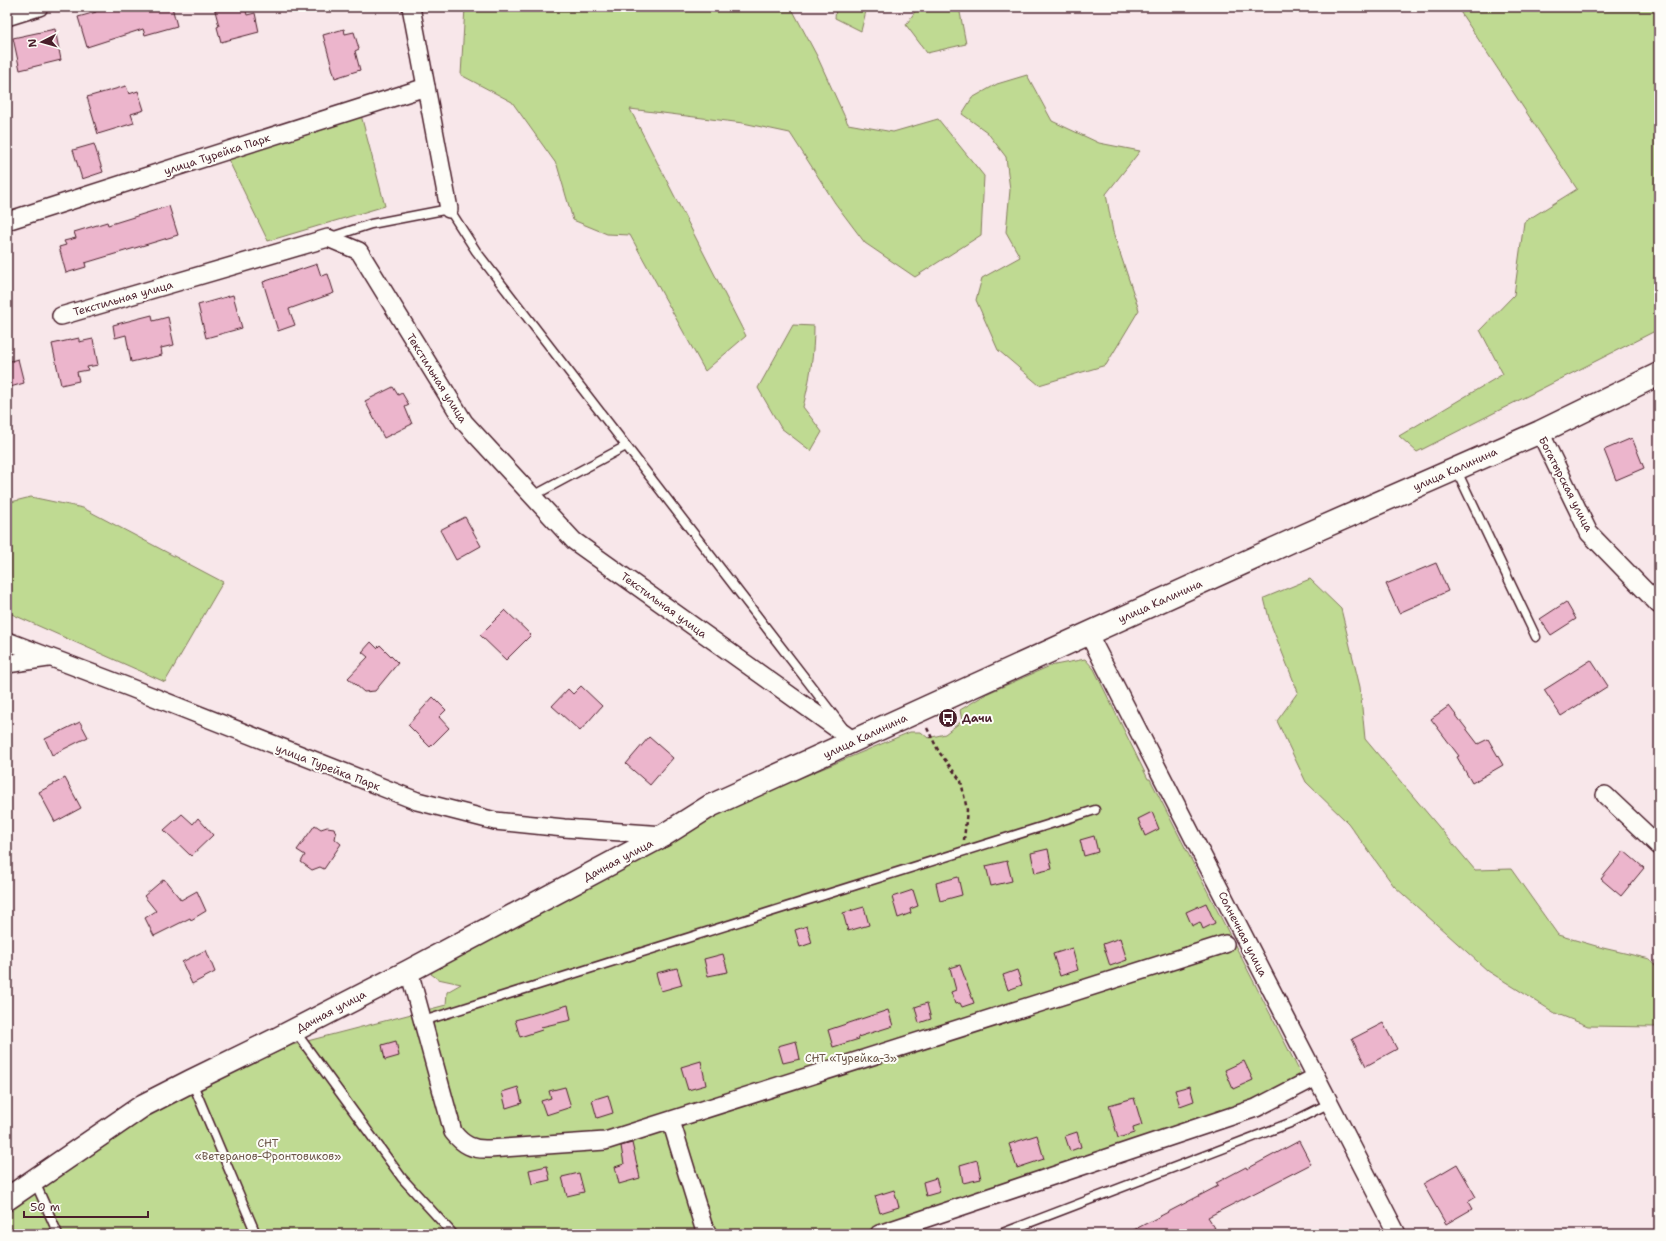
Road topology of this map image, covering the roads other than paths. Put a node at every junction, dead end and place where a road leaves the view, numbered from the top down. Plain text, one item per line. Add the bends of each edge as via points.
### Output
1 (39, 7) edge
2 (411, 7) edge
3 (7, 17) edge
4 (426, 87) junction
5 (449, 210) junction
6 (7, 221) edge
7 (328, 238) junction
8 (61, 316) dead end
9 (1659, 374) edge
10 (1540, 432) junction
11 (626, 446) junction
12 (1456, 468) junction
13 (533, 496) junction
14 (1659, 605) edge
15 (1088, 633) junction
16 (1536, 637) dead end
17 (7, 641) edge
18 (48, 658) junction
19 (7, 664) edge
20 (854, 741) junction
21 (1605, 795) dead end
22 (1095, 810) dead end
23 (664, 835) junction
24 (1659, 846) edge
25 (1224, 944) dead end
26 (409, 971) junction
27 (423, 1021) junction
28 (287, 1034) junction
29 (1316, 1077) junction
30 (191, 1081) junction
31 (1330, 1103) junction
32 (671, 1121) junction
33 (35, 1180) junction
34 (7, 1199) edge
35 (58, 1234) edge
36 (256, 1234) edge
37 (452, 1234) edge
38 (708, 1234) edge
39 (879, 1234) edge
40 (1000, 1234) edge
41 (1397, 1234) edge

1 - 3 street
2 - 4 street
4 - 5 street
4 - 6 street, улица Турейка Парк
5 - 7 lane via 371,224
5 - 11 lane via 476,251
7 - 8 street, Текстильная улица
7 - 13 street, Текстильная улица via 359,251 464,422
9 - 10 street, улица Калинина
10 - 12 street, улица Калинина
10 - 14 street, Богатырская улица via 1589,533
11 - 13 lane
11 - 20 lane
12 - 15 street, улица Калинина
12 - 16 lane
13 - 20 street, Текстильная улица via 574,541
15 - 20 street, улица Калинина
15 - 29 street, Солнечная улица
17 - 18 street, улица Турейка Парк
18 - 19 street
18 - 23 street, улица Турейка Парк via 131,688 417,801 495,821
20 - 23 street, улица Калинина via 710,806
21 - 24 street
22 - 27 lane
23 - 26 street, Дачная улица
25 - 32 street
26 - 27 street
26 - 28 street, Дачная улица
27 - 32 street via 453,1132 469,1147 478,1150 605,1141
28 - 30 street, Дачная улица
28 - 37 lane via 295,1031 402,1178
29 - 31 street, Солнечная улица
29 - 39 street via 1256,1108
30 - 33 street, Дачная улица via 144,1105
30 - 36 lane
31 - 40 lane via 1290,1123
31 - 41 street, Солнечная улица
32 - 38 street
33 - 34 street, Дачная улица
33 - 35 lane

